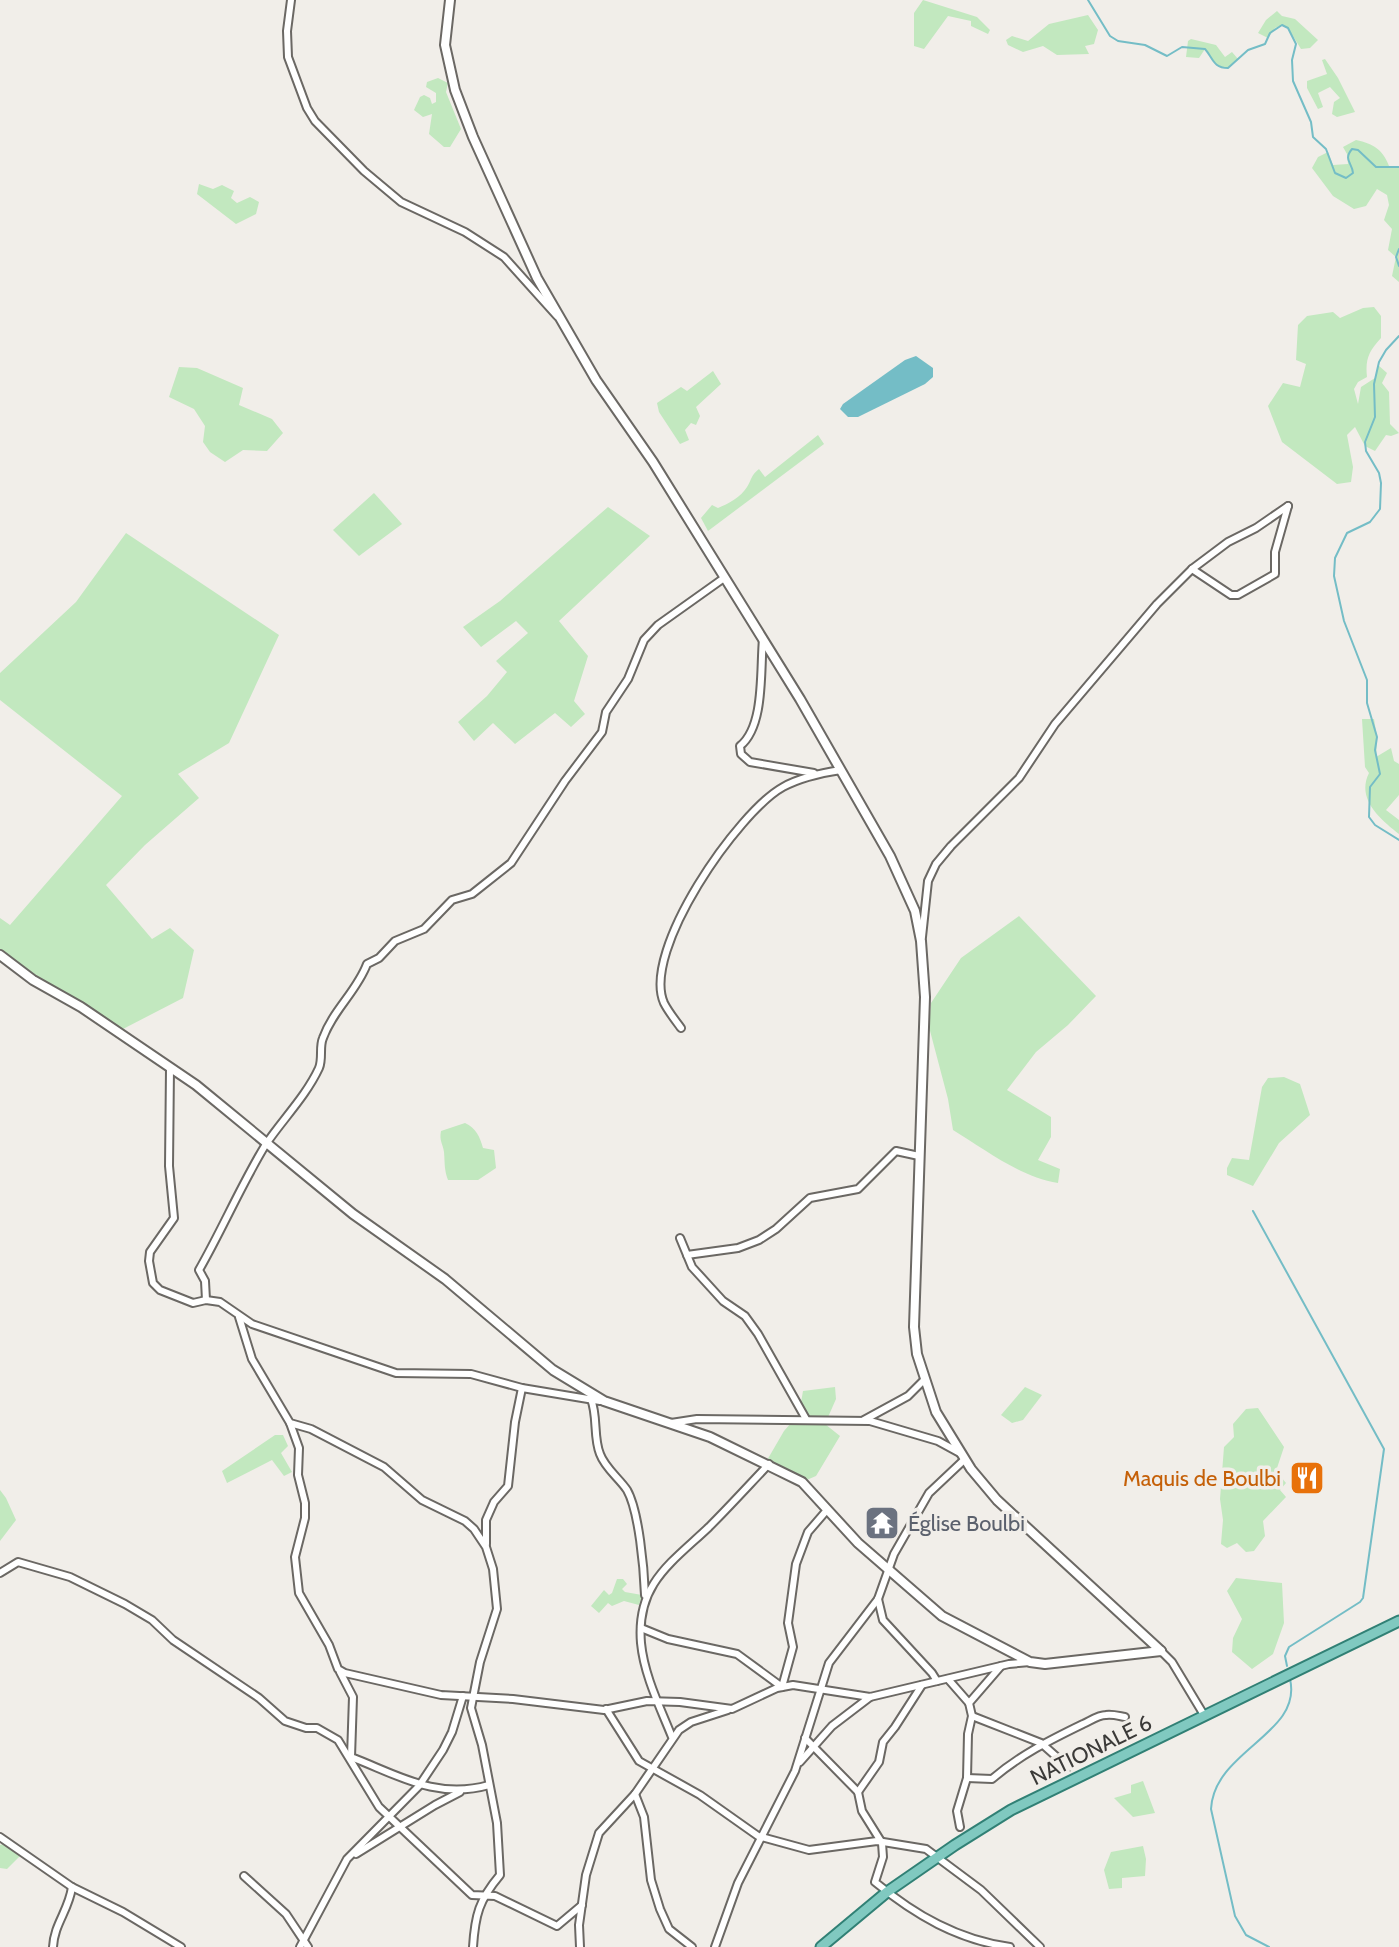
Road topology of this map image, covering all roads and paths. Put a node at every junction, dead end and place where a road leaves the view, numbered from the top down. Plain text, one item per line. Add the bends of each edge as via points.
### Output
1 (291, 0) edge
2 (450, 0) edge
3 (560, 317) junction
4 (1192, 569) junction
5 (724, 578) junction
6 (763, 639) junction
7 (841, 770) junction
8 (817, 774) junction
9 (921, 941) junction
10 (0, 955) edge
11 (681, 1028) dead end
12 (170, 1068) junction
13 (267, 1143) junction
14 (919, 1156) junction
15 (680, 1238) dead end
16 (687, 1255) junction
17 (206, 1300) junction
18 (239, 1317) junction
19 (924, 1380) junction
20 (522, 1388) junction
21 (582, 1389) junction
22 (591, 1399) junction
23 (604, 1401) junction
24 (807, 1419) junction
25 (864, 1420) junction
26 (290, 1423) junction
27 (671, 1423) junction
28 (962, 1456) junction
29 (769, 1464) junction
30 (827, 1510) junction
31 (486, 1547) junction
32 (889, 1570) junction
33 (0, 1573) edge
34 (646, 1599) junction
35 (878, 1599) junction
36 (1399, 1621) edge
37 (641, 1628) junction
38 (1161, 1651) junction
39 (1030, 1662) junction
40 (1001, 1666) junction
41 (338, 1669) junction
42 (948, 1679) junction
43 (937, 1681) junction
44 (922, 1685) junction
45 (782, 1687) junction
46 (820, 1687) junction
47 (463, 1696) junction
48 (472, 1697) junction
49 (870, 1697) junction
50 (658, 1703) junction
51 (969, 1703) junction
52 (606, 1709) junction
53 (732, 1709) junction
54 (1204, 1715) junction
55 (972, 1716) junction
56 (1125, 1717) dead end
57 (672, 1737) junction
58 (805, 1738) junction
59 (1041, 1743) junction
60 (812, 1746) junction
61 (351, 1757) junction
62 (796, 1767) junction
63 (1068, 1767) dead end
64 (654, 1769) junction
65 (967, 1778) junction
66 (489, 1785) junction
67 (419, 1786) junction
68 (463, 1791) junction
69 (858, 1792) junction
70 (635, 1794) junction
71 (388, 1817) junction
72 (960, 1827) dead end
73 (399, 1828) junction
74 (0, 1837) edge
75 (761, 1838) junction
76 (882, 1843) junction
77 (936, 1857) junction
78 (347, 1859) junction
79 (244, 1876) dead end
80 (72, 1887) junction
81 (887, 1892) junction
82 (484, 1896) junction
83 (582, 1905) junction
84 (304, 1945) edge
85 (53, 1947) edge
86 (181, 1947) edge
87 (473, 1947) edge
88 (580, 1947) edge
89 (692, 1947) edge
90 (715, 1947) edge
91 (821, 1947) edge
92 (1010, 1947) edge
93 (1040, 1947) edge

1 - 3 street via 288,57 315,121 401,202 504,257
2 - 3 street via 445,45 455,90 524,249
3 - 5 street
4 - 4 street via 1231,595 1275,574 1275,552 1288,506
4 - 9 street via 1055,724 1019,778 936,864 928,881
5 - 6 street
5 - 13 street via 644,640 628,679 606,712 602,732 511,863 472,894 452,900 424,929 395,941 369,961 322,1039 316,1072
6 - 7 street
6 - 8 street via 758,714 749,739 740,746 741,754 750,762
7 - 8 street
7 - 9 street via 890,856 915,911
8 - 11 street via 782,787 767,799 729,837 692,892 666,946 661,985 663,1002
9 - 14 street via 925,997
10 - 12 street
12 - 13 street
12 - 17 street via 174,1218 149,1261 153,1283 160,1290 193,1303
13 - 17 street via 199,1270
13 - 21 street
14 - 16 street via 896,1151 858,1189 810,1198 759,1240
14 - 19 street via 914,1327
15 - 16 street
16 - 24 street via 699,1276 745,1316
17 - 18 street via 220,1302
18 - 20 street via 396,1373 471,1374
18 - 26 street via 252,1359
19 - 25 street via 908,1396
19 - 28 street
20 - 22 street
20 - 31 street via 508,1486 486,1520
21 - 22 street
21 - 23 street
22 - 23 street
22 - 34 street via 601,1456 632,1502
23 - 27 street
24 - 25 street
24 - 27 street
25 - 28 street via 938,1441
26 - 31 street via 384,1467 422,1500 465,1521
26 - 41 street via 299,1448 305,1503 295,1557 299,1593
27 - 29 street
28 - 32 street via 929,1493
28 - 38 street via 997,1500
29 - 30 street via 802,1482
29 - 34 street via 678,1552
30 - 32 street
30 - 45 street via 808,1532 796,1564 788,1623 793,1647
31 - 48 street via 497,1609
32 - 35 street
32 - 39 street via 942,1616
33 - 61 street via 18,1562 70,1577 125,1604 285,1721 326,1732
34 - 37 street
35 - 43 street via 883,1620
35 - 46 street via 834,1655
36 - 54 main road, NATIONALE 6
37 - 45 street via 737,1654
37 - 50 street
38 - 39 street
38 - 54 street
39 - 40 street
40 - 42 street
40 - 51 street
41 - 47 street
41 - 61 street via 353,1697
42 - 43 street
42 - 51 street
43 - 44 street
44 - 49 street
44 - 69 street via 883,1742 879,1762
45 - 46 street
45 - 53 street
46 - 49 street
46 - 58 street
47 - 48 street
47 - 67 street via 452,1732
48 - 52 street
48 - 66 street
49 - 60 street
50 - 52 street
50 - 53 street
50 - 57 street
51 - 55 street
52 - 64 street via 633,1754
53 - 57 street via 691,1722
54 - 77 main road, NATIONALE 6 via 1034,1798
55 - 59 street
55 - 65 street
56 - 59 street via 1096,1717
57 - 64 street
58 - 60 street
58 - 62 street
59 - 63 street
59 - 65 street via 992,1779
60 - 62 street
60 - 69 street
61 - 67 street
61 - 71 street via 370,1796
62 - 75 street
64 - 70 street
64 - 75 street
65 - 72 street via 957,1811
66 - 68 street
66 - 82 street via 500,1875
67 - 68 street
67 - 71 street
68 - 73 street
69 - 76 street via 862,1811
70 - 83 street via 595,1839
70 - 89 street via 660,1909 669,1929
71 - 73 street
71 - 78 street
73 - 78 street
73 - 82 street via 472,1895
74 - 80 street
75 - 76 street via 809,1850
75 - 90 street
76 - 77 street via 926,1849
76 - 81 street via 875,1882
77 - 81 main road, NATIONALE 6
77 - 93 street via 981,1890
78 - 84 street
79 - 84 street via 286,1914
80 - 85 street
80 - 86 street
81 - 91 main road, NATIONALE 6
81 - 92 street via 938,1925
82 - 83 street via 495,1896 557,1926
82 - 87 street via 477,1909
83 - 88 street

